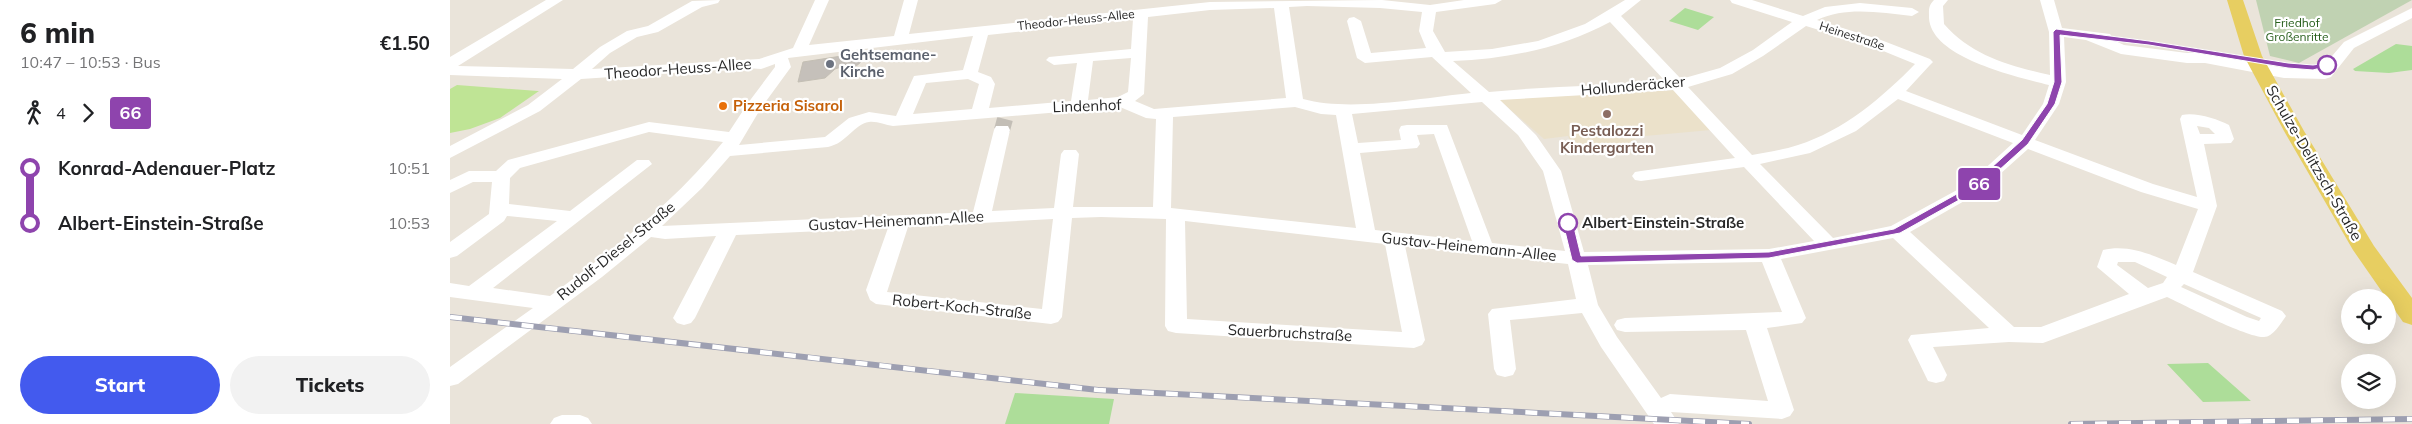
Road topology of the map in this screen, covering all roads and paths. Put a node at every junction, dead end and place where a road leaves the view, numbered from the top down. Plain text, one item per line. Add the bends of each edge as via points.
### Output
1 (556, 0) edge
2 (713, 0) edge
3 (822, 0) edge
4 (911, 0) edge
5 (1495, 0) edge
6 (1634, 0) edge
7 (1737, 0) edge
8 (1941, 0) edge
9 (2047, 0) edge
10 (2235, 0) edge
11 (1308, 1) edge
12 (1859, 3) edge
13 (1281, 4) junction
14 (1430, 9) junction
15 (1141, 12) junction
16 (1912, 12) dead end
17 (2412, 12) edge
18 (1613, 16) junction
19 (1354, 21) dead end
20 (1803, 21) junction
21 (982, 30) junction
22 (2056, 32) junction
23 (900, 40) junction
24 (799, 51) junction
25 (1139, 53) junction
26 (1439, 54) junction
27 (778, 57) junction
28 (1086, 57) junction
29 (1054, 60) dead end
30 (451, 64) edge
31 (761, 64) junction
32 (2333, 64) joint
33 (2258, 66) junction
34 (580, 72) junction
35 (970, 74) junction
36 (2058, 82) junction
37 (1678, 85) junction
38 (1896, 93) junction
39 (1485, 98) junction
40 (758, 100) junction
41 (1122, 102) junction
42 (1295, 102) junction
43 (1079, 105) junction
44 (1343, 110) junction
45 (979, 113) junction
46 (1165, 113) junction
47 (902, 120) junction
48 (1004, 120) junction
49 (2194, 139) dead end
50 (2025, 142) junction
51 (730, 144) junction
52 (1350, 149) junction
53 (450, 153) edge
54 (1070, 154) dead end
55 (1748, 161) junction
56 (643, 164) dead end
57 (1641, 176) dead end
58 (502, 178) junction
59 (450, 188) edge
60 (2208, 206) junction
61 (500, 211) junction
62 (1063, 212) junction
63 (1168, 214) junction
64 (574, 217) junction
65 (981, 217) junction
66 (900, 221) junction
67 (647, 230) junction
68 (730, 230) junction
69 (1897, 231) junction
70 (1364, 236) junction
71 (1394, 239) junction
72 (1829, 246) junction
73 (1485, 250) junction
74 (450, 252) edge
75 (1769, 255) junction
76 (1577, 260) junction
77 (2182, 274) junction
78 (2168, 289) junction
79 (450, 290) edge
80 (473, 293) junction
81 (2145, 296) junction
82 (552, 303) junction
83 (1588, 305) junction
84 (2412, 316) edge
85 (684, 318) dead end
86 (1754, 322) junction
87 (1625, 325) dead end
88 (2009, 334) junction
89 (1505, 369) dead end
90 (453, 373) edge
91 (1936, 375) dead end
92 (1668, 414) edge
93 (562, 424) edge
94 (580, 424) edge

1 - 30 street
2 - 34 street via 698,4 654,29 632,34 598,54
3 - 24 street
4 - 23 street
5 - 14 street, Theodor-Heuss-Allee
6 - 18 street
7 - 20 street, Heinestraße
8 - 36 street via 1936,6 1937,24 1961,51 1999,68
9 - 22 street
10 - 33 main road, Schulze-Delitzsch-Straße
11 - 13 street, Theodor-Heuss-Allee
11 - 14 street, Theodor-Heuss-Allee
12 - 16 street, Hollunderäcker
12 - 20 street, Hollunderäcker via 1825,11
13 - 15 street, Theodor-Heuss-Allee
13 - 42 street
14 - 26 street via 1426,31
15 - 21 street, Theodor-Heuss-Allee
15 - 25 street
17 - 32 street via 2349,45
18 - 26 street via 1517,52 1478,56
18 - 37 street
19 - 26 street via 1366,58
20 - 37 street, Hollunderäcker via 1726,71
20 - 38 street, Heinestraße via 1925,62
21 - 23 street, Theodor-Heuss-Allee
21 - 35 street
22 - 33 street via 2092,36 2120,49 2186,58 2204,56
22 - 36 street, Gustav-Heinemann-Allee
23 - 24 street, Theodor-Heuss-Allee
24 - 27 street, Theodor-Heuss-Allee
25 - 28 street
25 - 41 street via 1136,94
26 - 39 street
27 - 31 street, Theodor-Heuss-Allee
27 - 34 street, Theodor-Heuss-Allee via 756,54
27 - 40 street, Rudolf-Diesel-Straße via 783,67
28 - 29 street
28 - 43 street
30 - 34 street, Theodor-Heuss-Allee via 508,74
31 - 34 street, Theodor-Heuss-Allee via 644,73
31 - 40 street, Rudolf-Diesel-Straße via 766,69 756,95
32 - 33 street via 2325,74 2305,75
33 - 84 main road, Schulze-Delitzsch-Straße via 2365,250
34 - 53 street via 518,118
35 - 45 street via 987,84
35 - 47 street via 920,79
36 - 50 street, Gustav-Heinemann-Allee via 2051,104
37 - 39 street, Hollunderäcker via 1606,91 1549,91
37 - 55 street
38 - 50 street
38 - 55 street, Heinestraße via 1850,127 1804,149
39 - 44 street, Lindenhof
39 - 76 street via 1510,117 1550,165
40 - 51 street, Rudolf-Diesel-Straße
41 - 43 street, Lindenhof
41 - 46 street, Lindenhof via 1152,114
42 - 44 street, Lindenhof via 1321,109
42 - 46 street, Lindenhof
43 - 48 street, Lindenhof
44 - 52 street
45 - 47 street, Lindenhof
45 - 48 street, Lindenhof
46 - 63 street
47 - 51 street, Lindenhof via 866,118 852,122 835,140 828,142
48 - 65 street
49 - 60 street
50 - 60 street via 2147,188
50 - 69 street, Gustav-Heinemann-Allee via 1974,188
51 - 58 street, Lindenhof via 649,127 514,164
51 - 67 street, Rudolf-Diesel-Straße
52 - 70 street via 1366,230
52 - 73 street via 1411,144 1407,130 1441,129
54 - 62 street
55 - 57 street
55 - 72 street
56 - 64 street
58 - 59 street via 469,176
58 - 61 street
60 - 77 street
61 - 64 street via 514,209
61 - 74 street
62 - 63 street, Gustav-Heinemann-Allee
62 - 65 street, Gustav-Heinemann-Allee
62 - 66 street, Robert-Koch-Straße via 1051,316 883,299 876,290
63 - 70 street, Gustav-Heinemann-Allee
63 - 71 street, Sauerbruchstraße via 1176,326 1414,340
64 - 80 street
65 - 66 street, Gustav-Heinemann-Allee
66 - 68 street, Gustav-Heinemann-Allee
67 - 68 street, Gustav-Heinemann-Allee via 665,233
67 - 82 street, Rudolf-Diesel-Straße
68 - 85 street
69 - 72 street, Gustav-Heinemann-Allee
69 - 88 street
70 - 71 street, Gustav-Heinemann-Allee
71 - 73 street, Gustav-Heinemann-Allee
72 - 75 street, Gustav-Heinemann-Allee
73 - 76 street, Gustav-Heinemann-Allee
75 - 76 street, Gustav-Heinemann-Allee
75 - 86 street via 1795,318
76 - 83 street
77 - 78 street
77 - 78 street via 2275,316 2263,330
77 - 81 street via 2138,256 2110,255 2107,267
78 - 81 street
79 - 80 street
80 - 82 street
81 - 88 street via 2043,335
82 - 90 street, Rudolf-Diesel-Straße
83 - 89 street via 1499,314
83 - 92 street via 1610,342
86 - 87 street
86 - 92 street via 1782,410 1692,406
88 - 91 street via 1919,340
93 - 94 street

